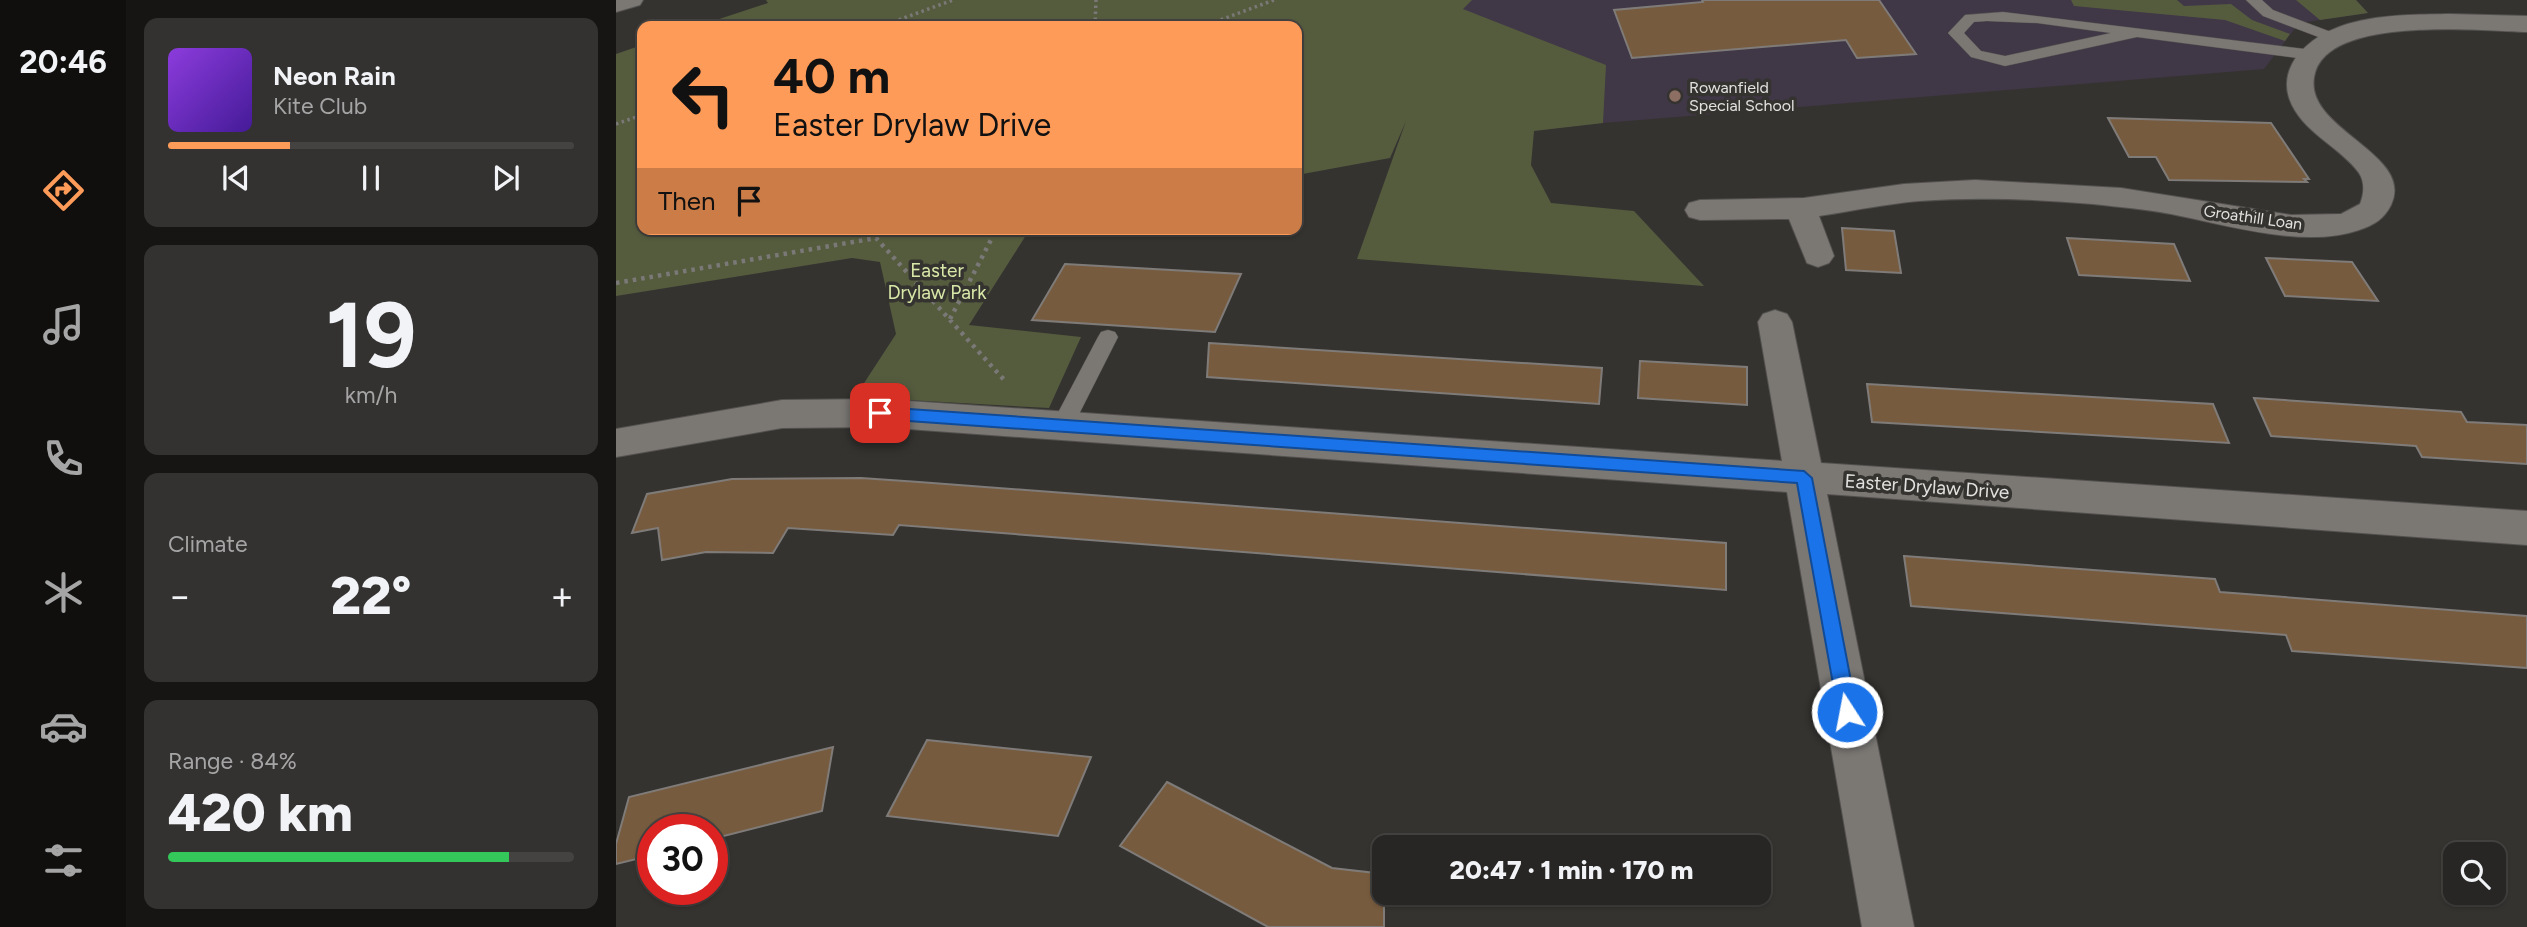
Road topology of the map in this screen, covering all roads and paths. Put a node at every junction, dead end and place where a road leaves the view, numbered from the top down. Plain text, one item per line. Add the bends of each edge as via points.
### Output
1 (631, 0) edge
2 (953, 0) edge
3 (1096, 0) edge
4 (1274, 0) edge
5 (2253, 0) edge
6 (616, 5) edge
7 (896, 21) edge
8 (1095, 21) edge
9 (1217, 21) edge
10 (2527, 24) edge
11 (2138, 32) junction
12 (2324, 47) junction
13 (637, 117) edge
14 (616, 124) edge
15 (1801, 208) junction
16 (1700, 210) dead end
17 (994, 235) edge
18 (1818, 256) dead end
19 (616, 283) edge
20 (950, 319) junction
21 (1774, 322) dead end
22 (1108, 337) dead end
23 (1009, 422) junction
24 (1062, 426) junction
25 (616, 443) edge
26 (1804, 478) junction
27 (2527, 528) edge
28 (1888, 927) edge

1 - 6 street
2 - 7 path
3 - 8 path
4 - 9 path
5 - 12 lane
10 - 12 street via 2370,26
11 - 11 lane via 1995,15 1970,18 1956,33 1976,54 2005,61
11 - 12 lane
12 - 15 street, Groathill Loan via 2303,66 2301,98 2312,117 2363,159 2380,188 2378,203 2367,215 2339,225 2291,225 2150,201 2046,191 1920,192
13 - 14 path
15 - 16 street, Groathill Loan
15 - 18 street
17 - 20 path
19 - 20 path via 876,238
20 - 23 path via 1018,396
21 - 26 street
22 - 24 lane
23 - 24 street, Easter Drylaw Drive
23 - 25 street, Easter Drylaw Drive via 880,413 782,414
24 - 26 street, Easter Drylaw Drive
26 - 27 street, Easter Drylaw Drive
26 - 28 street

